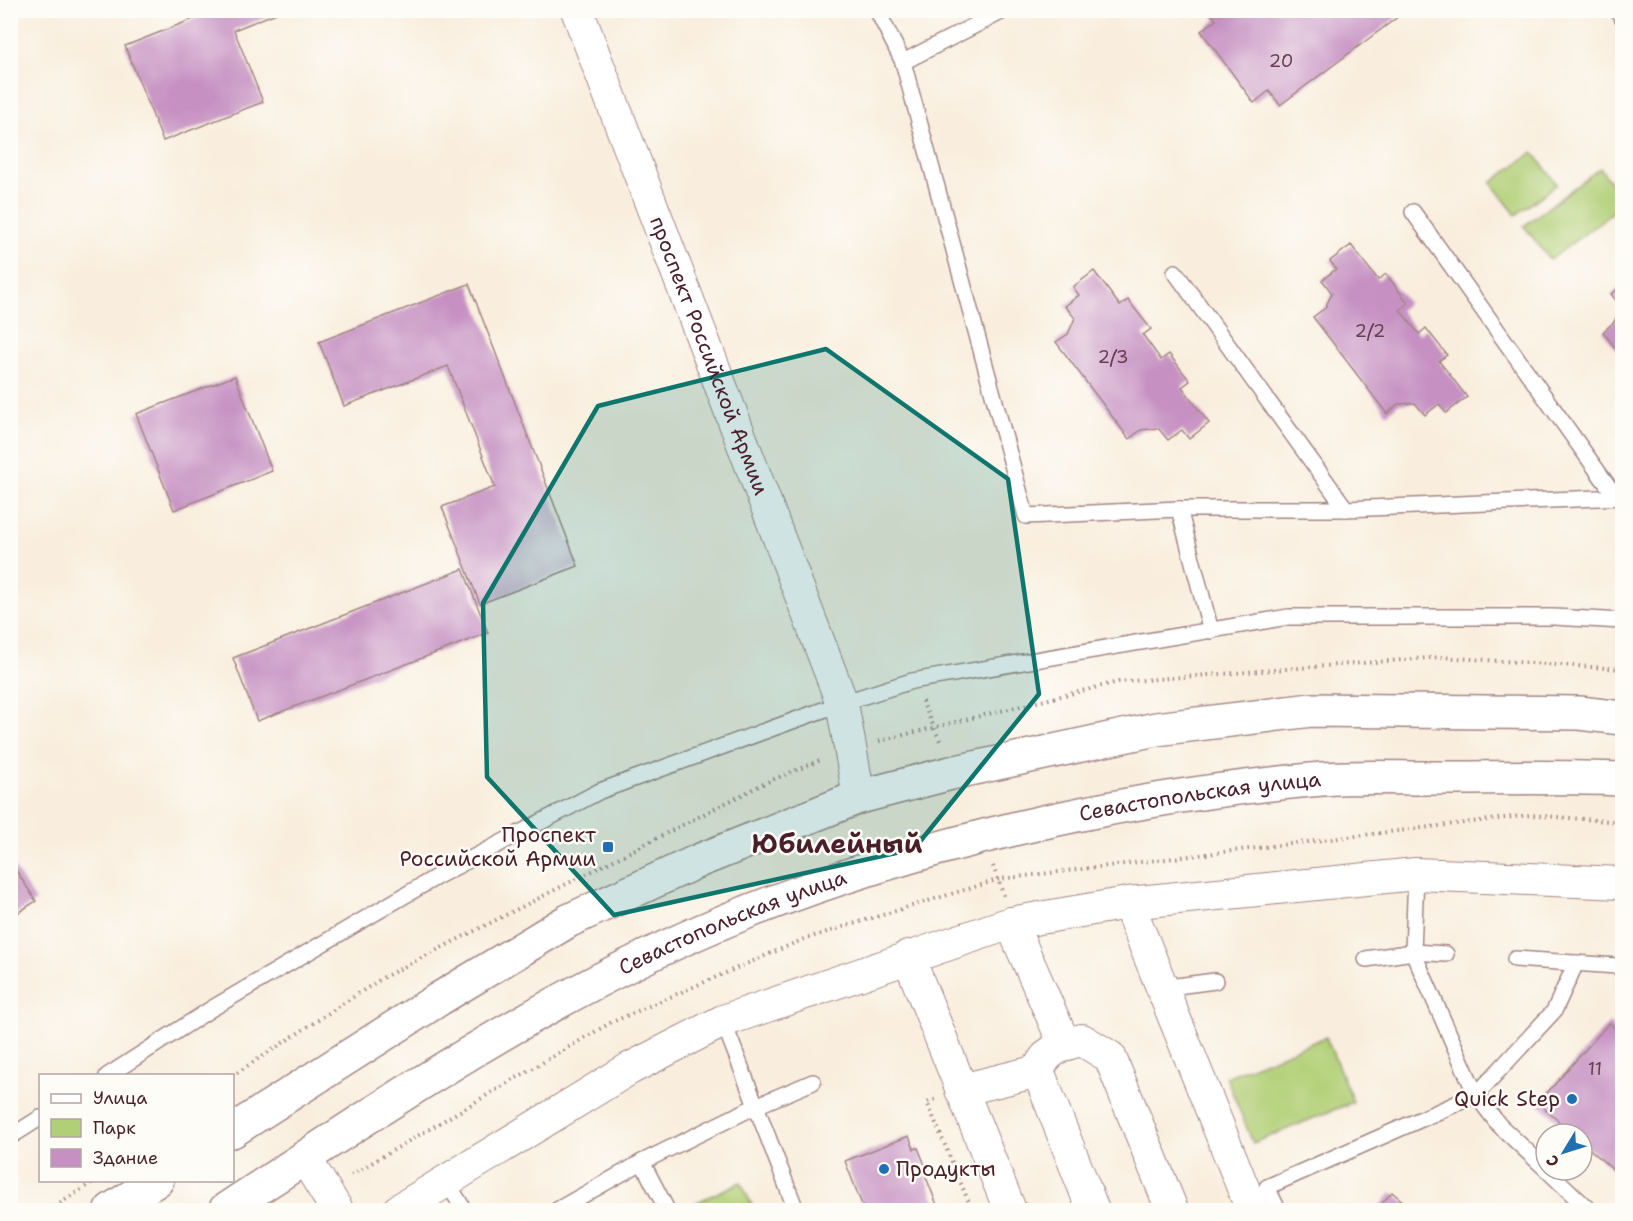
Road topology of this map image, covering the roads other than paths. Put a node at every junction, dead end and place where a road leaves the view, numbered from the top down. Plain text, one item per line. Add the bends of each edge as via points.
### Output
1 (577, 10) edge
2 (877, 10) edge
3 (1005, 10) edge
4 (1617, 10) edge
5 (1623, 17) edge
6 (903, 62) junction
7 (1413, 212) dead end
8 (1175, 272) dead end
9 (1619, 497) edge
10 (1179, 509) junction
11 (1346, 509) junction
12 (1623, 621) edge
13 (1211, 631) junction
14 (842, 703) junction
15 (1623, 718) edge
16 (1623, 779) edge
17 (859, 797) junction
18 (1416, 874) junction
19 (1623, 883) edge
20 (1128, 903) junction
21 (1011, 922) junction
22 (1413, 952) junction
23 (1446, 954) dead end
24 (908, 956) junction
25 (1366, 959) dead end
26 (1515, 959) dead end
27 (1576, 963) junction
28 (1617, 966) dead end
29 (1215, 981) dead end
30 (1161, 988) junction
31 (723, 1021) junction
32 (1064, 1043) junction
33 (1038, 1071) junction
34 (109, 1074) edge
35 (813, 1082) dead end
36 (961, 1090) junction
37 (1476, 1095) junction
38 (756, 1106) junction
39 (39, 1119) edge
40 (234, 1130) edge
41 (10, 1137) edge
42 (305, 1158) junction
43 (1534, 1159) edge
44 (642, 1162) junction
45 (154, 1182) edge
46 (447, 1182) junction
47 (1559, 1182) edge
48 (1255, 1197) edge
49 (111, 1210) edge
50 (225, 1210) edge
51 (337, 1210) edge
52 (399, 1210) edge
53 (464, 1210) edge
54 (557, 1210) edge
55 (667, 1210) edge
56 (796, 1210) edge
57 (1010, 1210) edge
58 (1093, 1210) edge
59 (1172, 1210) edge
60 (1278, 1210) edge
61 (1589, 1210) edge

1 - 14 street, проспект Российской Армии
2 - 6 lane
3 - 6 lane
4 - 5 lane
6 - 10 lane via 1026,516
7 - 9 lane
8 - 11 lane
9 - 11 lane
10 - 11 lane
10 - 13 lane
12 - 13 lane via 1554,617 1288,618
13 - 14 lane via 912,681
14 - 17 street, проспект Российской Армии
14 - 34 lane via 600,792 438,876
15 - 17 main road via 1579,713 1312,710 1156,729 951,772
16 - 42 main road, Севастопольская улица via 1326,778 1210,792 980,837 883,864 724,922 601,980 473,1051
17 - 40 main road via 698,861 568,921
18 - 19 street
18 - 20 street
18 - 22 lane
20 - 21 street
20 - 30 street
21 - 24 street
21 - 32 street
22 - 23 lane
22 - 25 lane
22 - 37 lane
24 - 31 street
24 - 36 street
26 - 27 lane
27 - 28 lane
27 - 37 lane via 1554,1011
29 - 30 lane
30 - 48 street
31 - 38 lane
31 - 46 street via 629,1069
32 - 33 street via 1043,1058
32 - 59 street via 1082,1040 1110,1057
33 - 36 street
33 - 58 street
35 - 38 lane
36 - 57 street
37 - 43 lane via 1499,1125
37 - 48 lane
38 - 44 lane
38 - 56 lane
39 - 41 lane
42 - 50 main road, Севастопольская улица
42 - 51 street
44 - 54 lane
44 - 55 lane
45 - 49 main road
46 - 52 street
46 - 53 lane
47 - 61 lane
48 - 60 lane

